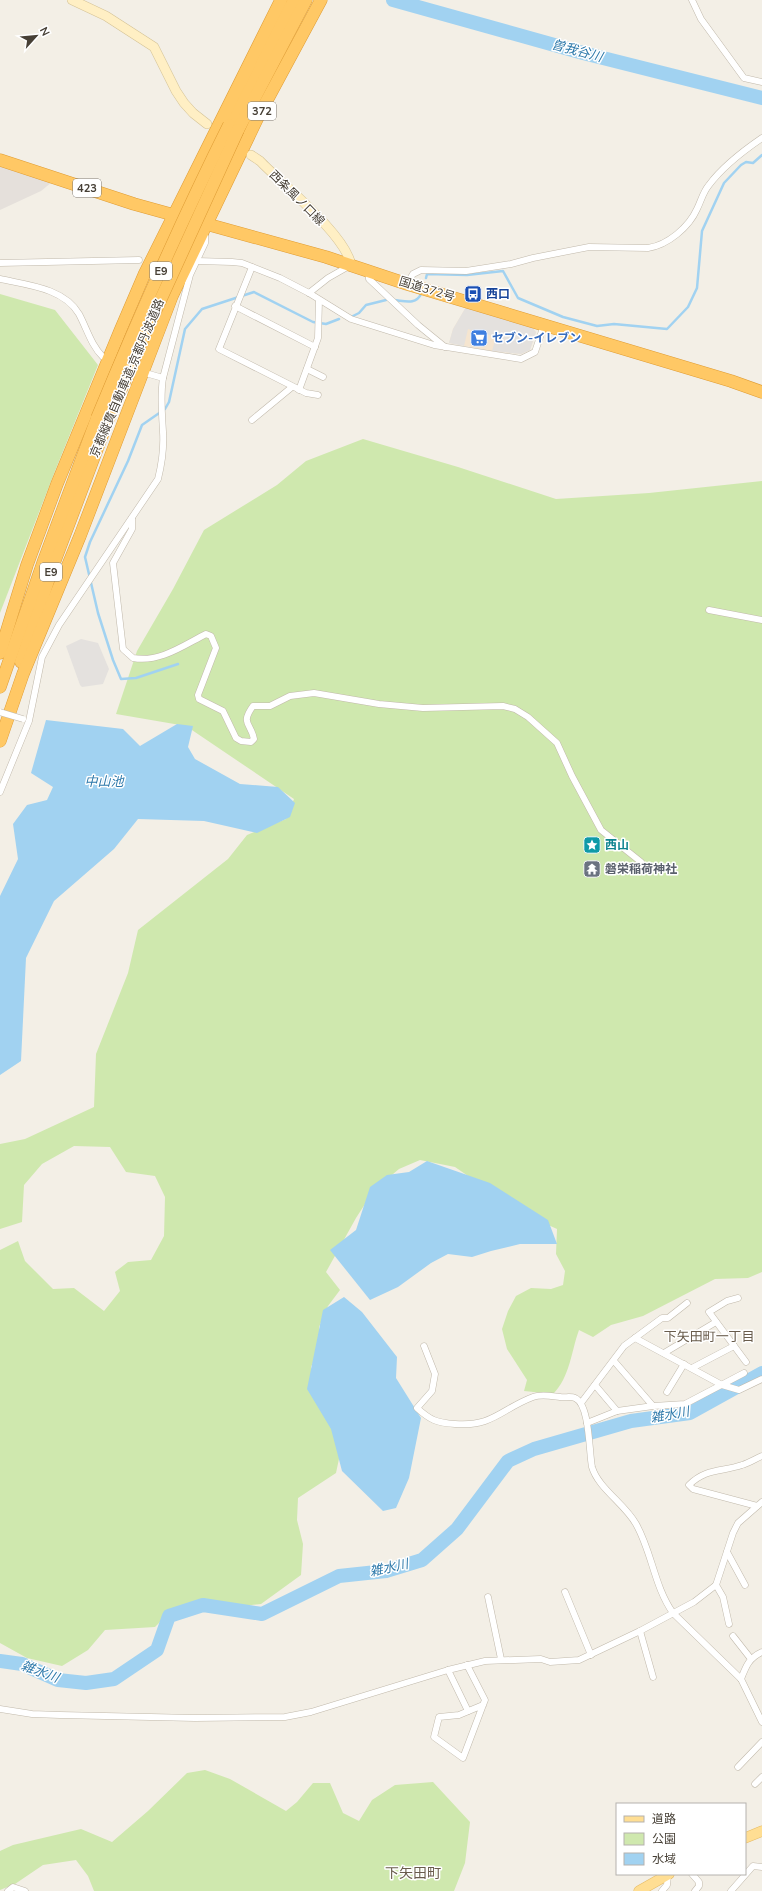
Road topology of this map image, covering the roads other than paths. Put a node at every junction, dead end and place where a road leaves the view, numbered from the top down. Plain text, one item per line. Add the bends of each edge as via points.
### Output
1 (72, 0) edge
2 (282, 0) edge
3 (294, 0) edge
4 (306, 0) edge
5 (321, 0) edge
6 (692, 0) edge
7 (261, 73) junction
8 (762, 82) edge
9 (207, 124) dead end
10 (229, 130) junction
11 (762, 138) edge
12 (237, 145) dead end
13 (250, 155) dead end
14 (0, 160) edge
15 (175, 214) junction
16 (206, 224) junction
17 (139, 260) dead end
18 (197, 261) junction
19 (0, 263) edge
20 (351, 265) junction
21 (252, 267) junction
22 (368, 270) junction
23 (0, 279) edge
24 (407, 284) junction
25 (309, 293) junction
26 (319, 300) junction
27 (235, 306) junction
28 (544, 325) junction
29 (315, 347) junction
30 (445, 347) junction
31 (103, 357) dead end
32 (308, 369) junction
33 (149, 374) dead end
34 (323, 377) dead end
35 (163, 378) junction
36 (292, 386) junction
37 (299, 390) junction
38 (762, 392) edge
39 (318, 395) dead end
40 (103, 419) junction
41 (252, 420) dead end
42 (132, 518) junction
43 (709, 610) dead end
44 (762, 620) edge
45 (0, 653) edge
46 (0, 688) edge
47 (0, 712) edge
48 (26, 720) junction
49 (0, 726) edge
50 (0, 740) edge
51 (0, 792) edge
52 (641, 862) dead end
53 (738, 1298) dead end
54 (688, 1303) dead end
55 (716, 1322) junction
56 (635, 1338) junction
57 (424, 1346) dead end
58 (734, 1346) junction
59 (664, 1353) junction
60 (614, 1361) junction
61 (746, 1362) dead end
62 (684, 1364) junction
63 (692, 1368) junction
64 (744, 1373) dead end
65 (762, 1379) edge
66 (595, 1385) junction
67 (722, 1385) junction
68 (667, 1392) dead end
69 (581, 1403) junction
70 (653, 1406) junction
71 (617, 1412) junction
72 (587, 1423) junction
73 (762, 1456) edge
74 (760, 1504) edge
75 (727, 1552) junction
76 (716, 1585) junction
77 (746, 1585) dead end
78 (565, 1592) dead end
79 (488, 1596) dead end
80 (673, 1613) junction
81 (729, 1624) dead end
82 (640, 1631) junction
83 (733, 1636) dead end
84 (762, 1652) edge
85 (591, 1655) junction
86 (501, 1659) junction
87 (751, 1659) junction
88 (467, 1665) junction
89 (448, 1670) junction
90 (653, 1677) dead end
91 (741, 1679) junction
92 (483, 1705) junction
93 (0, 1709) edge
94 (468, 1711) junction
95 (762, 1722) edge
96 (762, 1742) edge
97 (738, 1767) dead end
98 (762, 1777) edge
99 (755, 1784) dead end
100 (762, 1831) edge
101 (746, 1838) edge
102 (762, 1867) edge
103 (667, 1875) edge
104 (669, 1875) edge
105 (693, 1875) edge
106 (746, 1875) edge
107 (746, 1875) edge
108 (734, 1890) edge
109 (8, 1891) edge
110 (25, 1891) edge
111 (639, 1891) edge
112 (662, 1891) edge
113 (695, 1891) edge

1 - 9 main road via 106,16 154,47 184,103
2 - 15 highway, 372
3 - 7 highway, 京都縦貫自動車道;京都丹波道路 / E9
4 - 7 highway, 京都縦貫自動車道;京都丹波道路 / E9
5 - 16 highway, 372 via 258,117
6 - 8 street via 701,19 744,78
7 - 10 highway, 京都縦貫自動車道;京都丹波道路 / E9
10 - 12 main road
10 - 40 highway, 京都縦貫自動車道;京都丹波道路 / E9, bridge via 195,195
11 - 24 street via 719,173 707,188 689,222 658,246 584,248 466,271 421,270 414,274
13 - 20 main road, 西条風ノ口線 via 260,161 316,214 345,251
14 - 15 highway, 423 via 134,204
15 - 16 highway, 国道372号
15 - 45 highway via 141,282 57,484 27,565
16 - 18 street via 205,243
16 - 20 highway, 国道372号
16 - 50 highway via 172,296 80,536 23,674
17 - 19 street
18 - 21 street via 232,262
18 - 35 street via 188,282
20 - 22 highway, 国道372号
20 - 25 street
21 - 25 street
21 - 27 street
22 - 24 highway, 国道372号
22 - 30 street via 369,279
23 - 31 street via 53,292 66,299 78,313 96,350
24 - 28 highway, 国道372号
25 - 26 street
26 - 29 street via 318,338
26 - 30 street via 351,319
27 - 29 street
27 - 36 street via 219,349
28 - 30 street via 535,352 521,359
28 - 38 highway, 国道372号 via 731,380
29 - 32 street
32 - 34 street
32 - 37 street
33 - 35 street
35 - 42 street via 160,394 164,433 163,459 158,479
36 - 37 street
36 - 41 street
37 - 39 street
40 - 46 highway, 京都縦貫自動車道;京都丹波道路 / E9 via 46,552
40 - 49 highway, 京都縦貫自動車道;京都丹波道路 / E9
42 - 48 street via 59,625 42,657
42 - 52 street via 132,529 113,564 123,649 133,658 158,656 175,651 206,634 211,636 216,648 198,694 199,699 223,711 236,738 246,742 254,739 247,721 247,714 253,706 270,706 298,694 314,693 379,704 423,708 503,706 515,709 528,716 557,742 601,830
43 - 44 street
47 - 48 street, bridge
48 - 51 street
53 - 55 street via 708,1312
54 - 56 street
55 - 58 street
55 - 59 street
56 - 59 street
56 - 60 street via 624,1346
57 - 69 street via 435,1374 432,1391 417,1408 428,1418 443,1424 476,1425 489,1421 533,1397 575,1398
58 - 61 street
58 - 63 street
59 - 62 street
60 - 66 street
60 - 70 street
62 - 63 street
62 - 68 street
63 - 67 street
64 - 67 street
65 - 67 street via 739,1390
66 - 69 street
66 - 71 street
67 - 70 street via 685,1404
69 - 72 street
70 - 71 street
71 - 72 street
72 - 80 street via 592,1467 600,1482 628,1511 636,1524 644,1539 666,1603
73 - 74 street via 742,1465 698,1476 689,1484 693,1489
74 - 75 street via 738,1523
75 - 76 street
75 - 77 street
76 - 80 street via 694,1602
76 - 81 street via 723,1597
78 - 85 street
79 - 86 street
80 - 82 street
80 - 91 street
82 - 85 street
82 - 90 street
83 - 87 street
84 - 87 street
85 - 86 street via 579,1660 550,1662 541,1658
86 - 88 street
87 - 91 street
88 - 89 street
88 - 92 street via 485,1700
89 - 93 street via 285,1718 60,1715
89 - 94 street
91 - 95 street
92 - 94 street
92 - 94 street via 463,1758 434,1737 439,1717 460,1715
96 - 97 street
98 - 99 street
100 - 101 main road
102 - 107 street via 753,1866
103 - 111 main road
104 - 112 street via 667,1885
105 - 113 street via 699,1882
106 - 108 street
109 - 110 street via 13,1887

